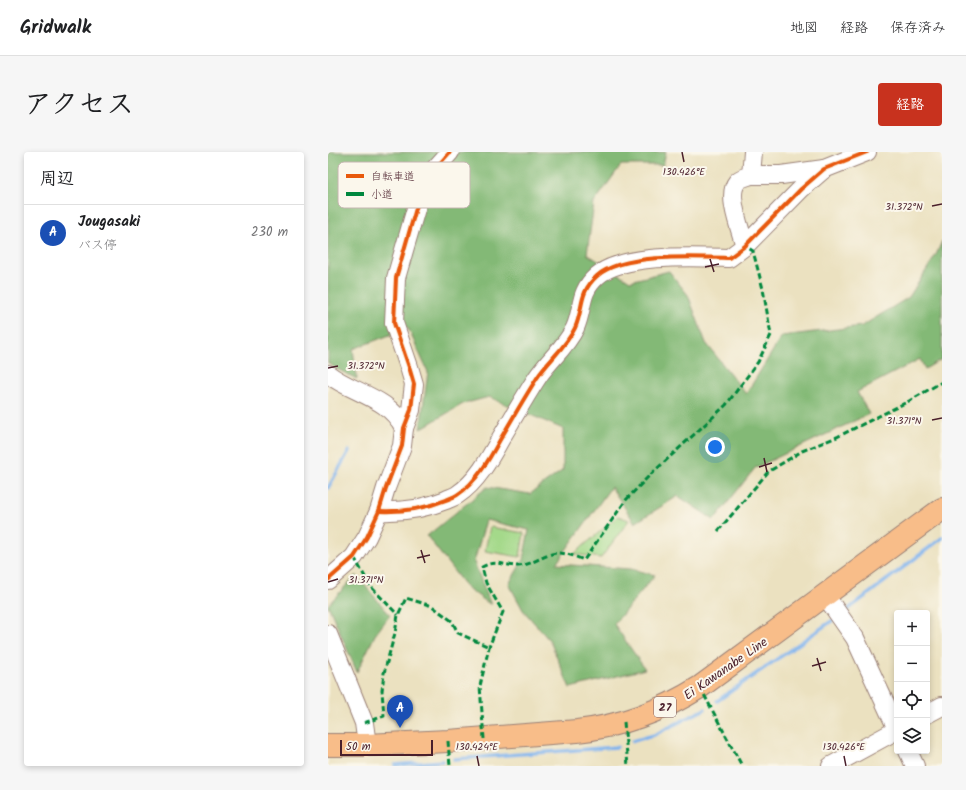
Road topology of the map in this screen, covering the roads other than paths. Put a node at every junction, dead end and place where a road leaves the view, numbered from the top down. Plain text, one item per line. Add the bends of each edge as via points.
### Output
1 (450, 152) edge
2 (752, 152) edge
3 (867, 152) edge
4 (441, 162) edge
5 (824, 169) junction
6 (751, 175) junction
7 (416, 208) edge
8 (745, 246) junction
9 (328, 374) edge
10 (404, 428) junction
11 (942, 508) edge
12 (378, 511) junction
13 (328, 580) edge
14 (825, 595) junction
15 (328, 634) edge
16 (942, 706) edge
17 (930, 712) edge
18 (894, 723) edge
19 (894, 732) edge
20 (328, 745) edge
21 (367, 745) junction
22 (909, 754) edge
23 (831, 766) edge
24 (915, 766) edge

1 - 4 street
2 - 6 street
3 - 5 street
5 - 6 street via 781,175
5 - 8 street
6 - 8 street via 738,180 734,186 733,206
7 - 10 street via 396,278 394,323 414,384 411,410
8 - 12 street via 729,258 684,257 640,260 610,268 597,276 584,292 575,328 538,376 477,476 457,495 432,506 400,512
9 - 10 street via 382,403 400,419
10 - 12 street via 402,446
11 - 14 main road, Ei Kawanabe Line / 27
12 - 13 street via 367,537 354,557
14 - 18 street via 855,638
14 - 21 main road, Ei Kawanabe Line / 27 via 700,688 669,705 624,722 599,729 577,731
15 - 21 street via 364,723
16 - 17 street
19 - 23 street
20 - 21 main road, Ei Kawanabe Line / 27
22 - 24 street

